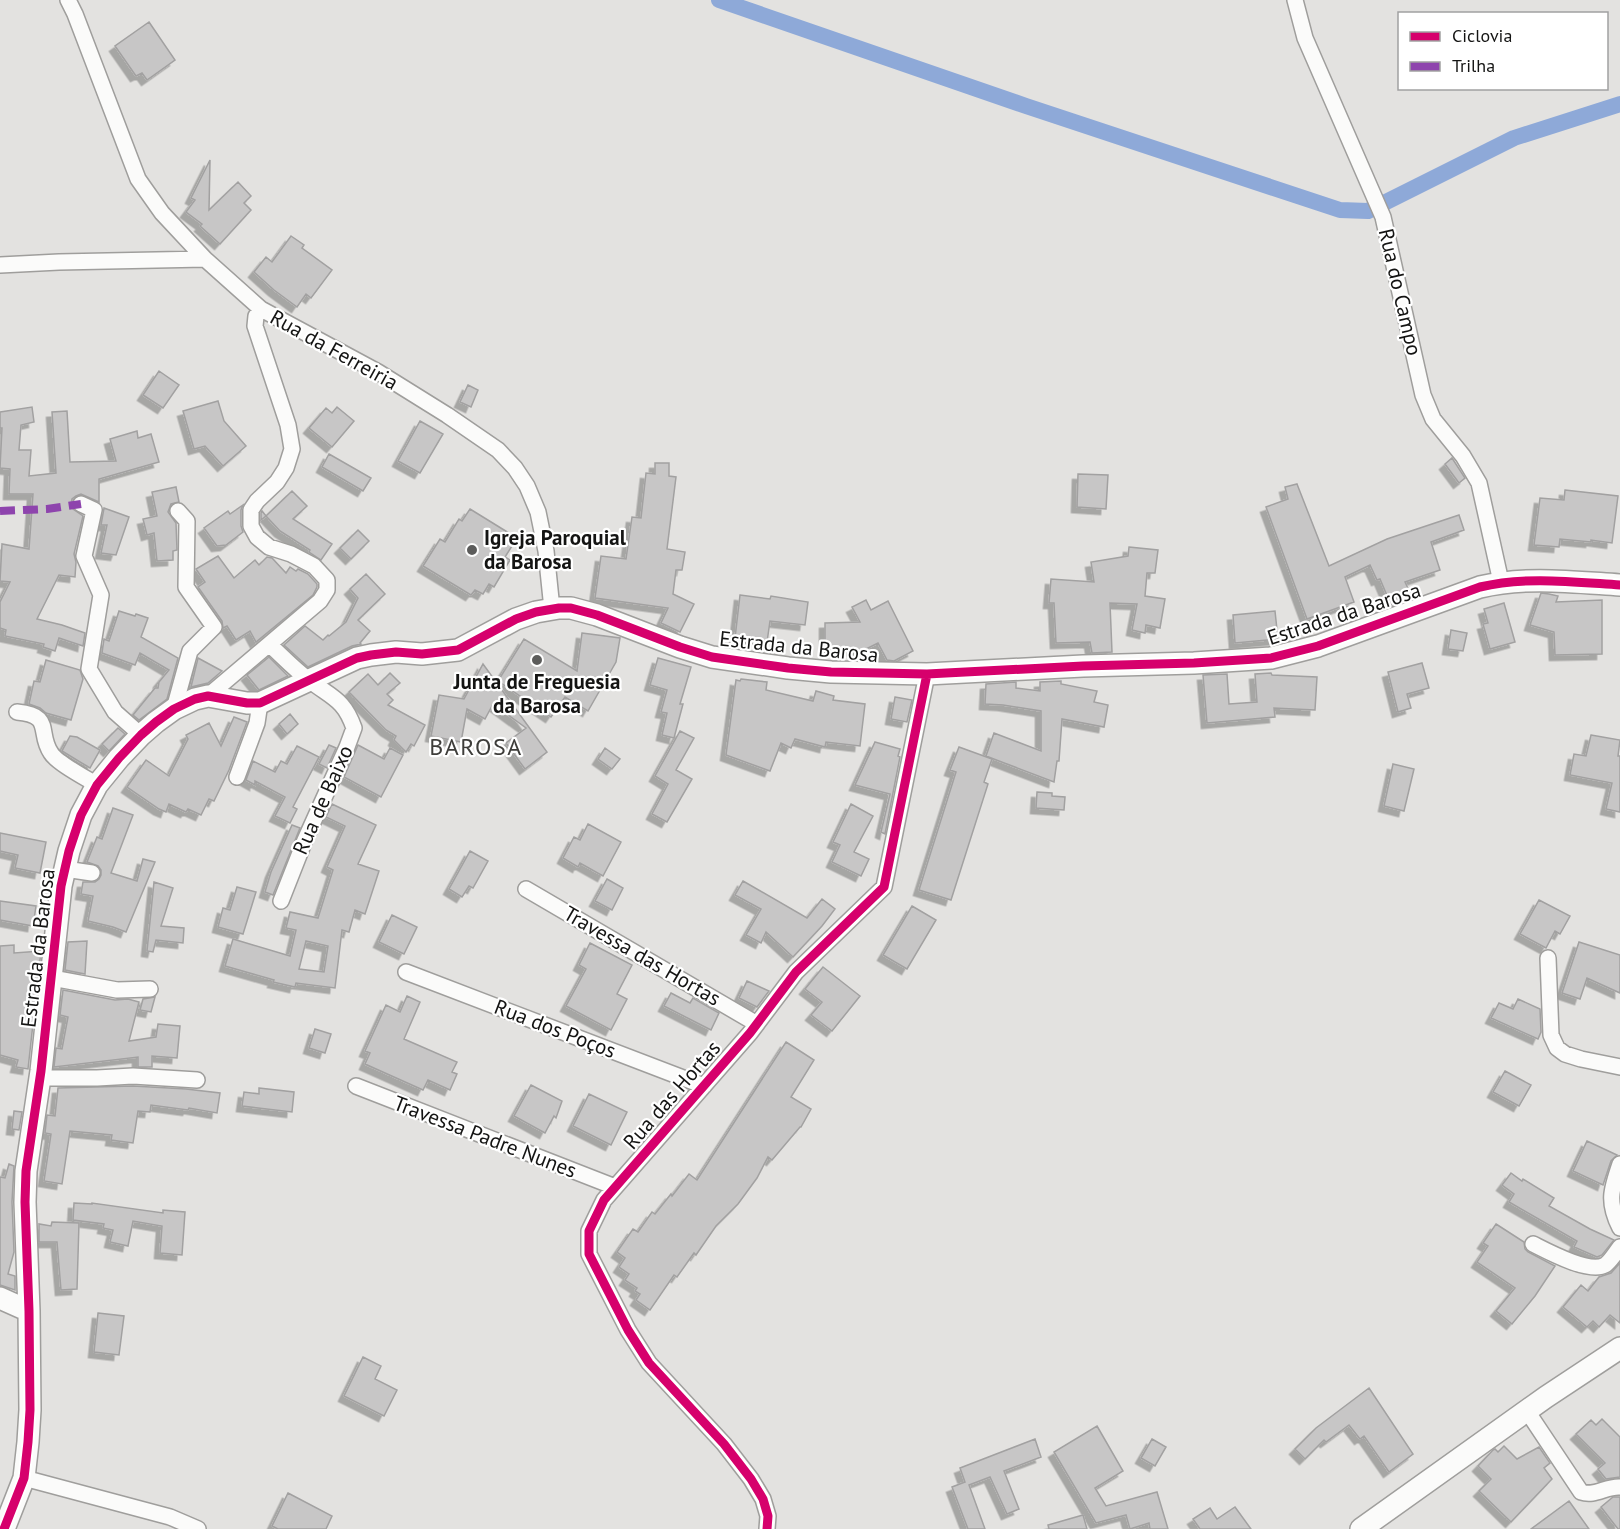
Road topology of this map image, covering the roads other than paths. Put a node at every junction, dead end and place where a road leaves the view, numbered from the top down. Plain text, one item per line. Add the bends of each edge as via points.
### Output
1 (68, 0) edge
2 (1295, 0) edge
3 (206, 259) junction
4 (0, 265) edge
5 (261, 309) junction
6 (81, 504) dead end
7 (178, 511) dead end
8 (1501, 582) junction
9 (1620, 585) edge
10 (552, 609) junction
11 (270, 645) junction
12 (927, 674) junction
13 (309, 680) junction
14 (208, 696) junction
15 (260, 703) junction
16 (174, 709) junction
17 (16, 712) dead end
18 (141, 735) junction
19 (237, 777) dead end
20 (97, 785) junction
21 (65, 869) junction
22 (92, 873) dead end
23 (526, 889) dead end
24 (281, 901) dead end
25 (1548, 958) dead end
26 (406, 972) dead end
27 (52, 978) junction
28 (150, 989) dead end
29 (757, 1024) junction
30 (1620, 1067) edge
31 (40, 1078) junction
32 (197, 1080) dead end
33 (356, 1086) dead end
34 (704, 1086) junction
35 (1620, 1164) edge
36 (615, 1188) junction
37 (1620, 1228) edge
38 (1533, 1244) dead end
39 (1620, 1247) edge
40 (0, 1298) edge
41 (29, 1311) junction
42 (1620, 1348) edge
43 (1527, 1411) junction
44 (24, 1478) junction
45 (1620, 1486) edge
46 (4, 1529) edge
47 (198, 1529) edge
48 (767, 1529) edge
49 (1361, 1529) edge

1 - 3 street, Rua da Ferreiria via 138,179 162,213
2 - 8 street, Rua do Campo via 1305,38 1383,217 1423,395 1433,419 1479,483
3 - 4 street
3 - 5 street, Rua da Ferreiria
5 - 10 street, Rua da Ferreiria via 378,372 498,450 527,486 538,512
5 - 11 street via 255,326 288,425 292,449 277,482 251,510 251,526 269,547 314,566 327,580 327,590 320,601
6 - 18 street via 94,510 84,556 101,595 89,669 115,712
7 - 16 street via 187,520 186,587 214,627 190,651
8 - 9 street, Estrada da Barosa
8 - 12 street, Estrada da Barosa via 1294,654 1271,658
10 - 12 street, Estrada da Barosa via 571,608 597,615 712,657 831,672
10 - 13 street, Estrada da Barosa via 516,619 458,650 371,655
11 - 13 street
11 - 14 street
12 - 29 street, Rua das Hortas via 884,887 795,972
13 - 15 street, Estrada da Barosa
13 - 24 street, Rua de Baixo via 339,702 349,713 354,728
14 - 15 street, Estrada da Barosa
14 - 16 street, Estrada da Barosa
15 - 19 street via 257,723
16 - 18 street, Estrada da Barosa
17 - 20 street via 38,718 51,754
18 - 20 street, Estrada da Barosa
20 - 21 street, Estrada da Barosa via 81,815
21 - 22 street
21 - 27 street, Estrada da Barosa
23 - 29 street, Travessa das Hortas
25 - 30 street via 1551,1035 1557,1048 1581,1059
26 - 34 street, Rua dos Poços
27 - 28 street via 117,990
27 - 31 street, Estrada da Barosa
29 - 34 street, Rua das Hortas
31 - 32 street via 133,1076
31 - 41 street, Estrada da Barosa via 25,1202
33 - 36 street, Travessa Padre Nunes
34 - 36 street, Rua das Hortas
35 - 37 street via 1612,1186 1612,1212
36 - 48 street, Rua das Hortas via 604,1200 589,1231 589,1254 649,1363 751,1479 763,1499
38 - 39 street via 1595,1268 1606,1265
40 - 41 street
41 - 44 street, Estrada da Barosa via 30,1410
42 - 43 street
43 - 45 street via 1581,1492 1588,1494
43 - 49 street
44 - 46 street, Estrada da Barosa
44 - 47 street via 170,1517

